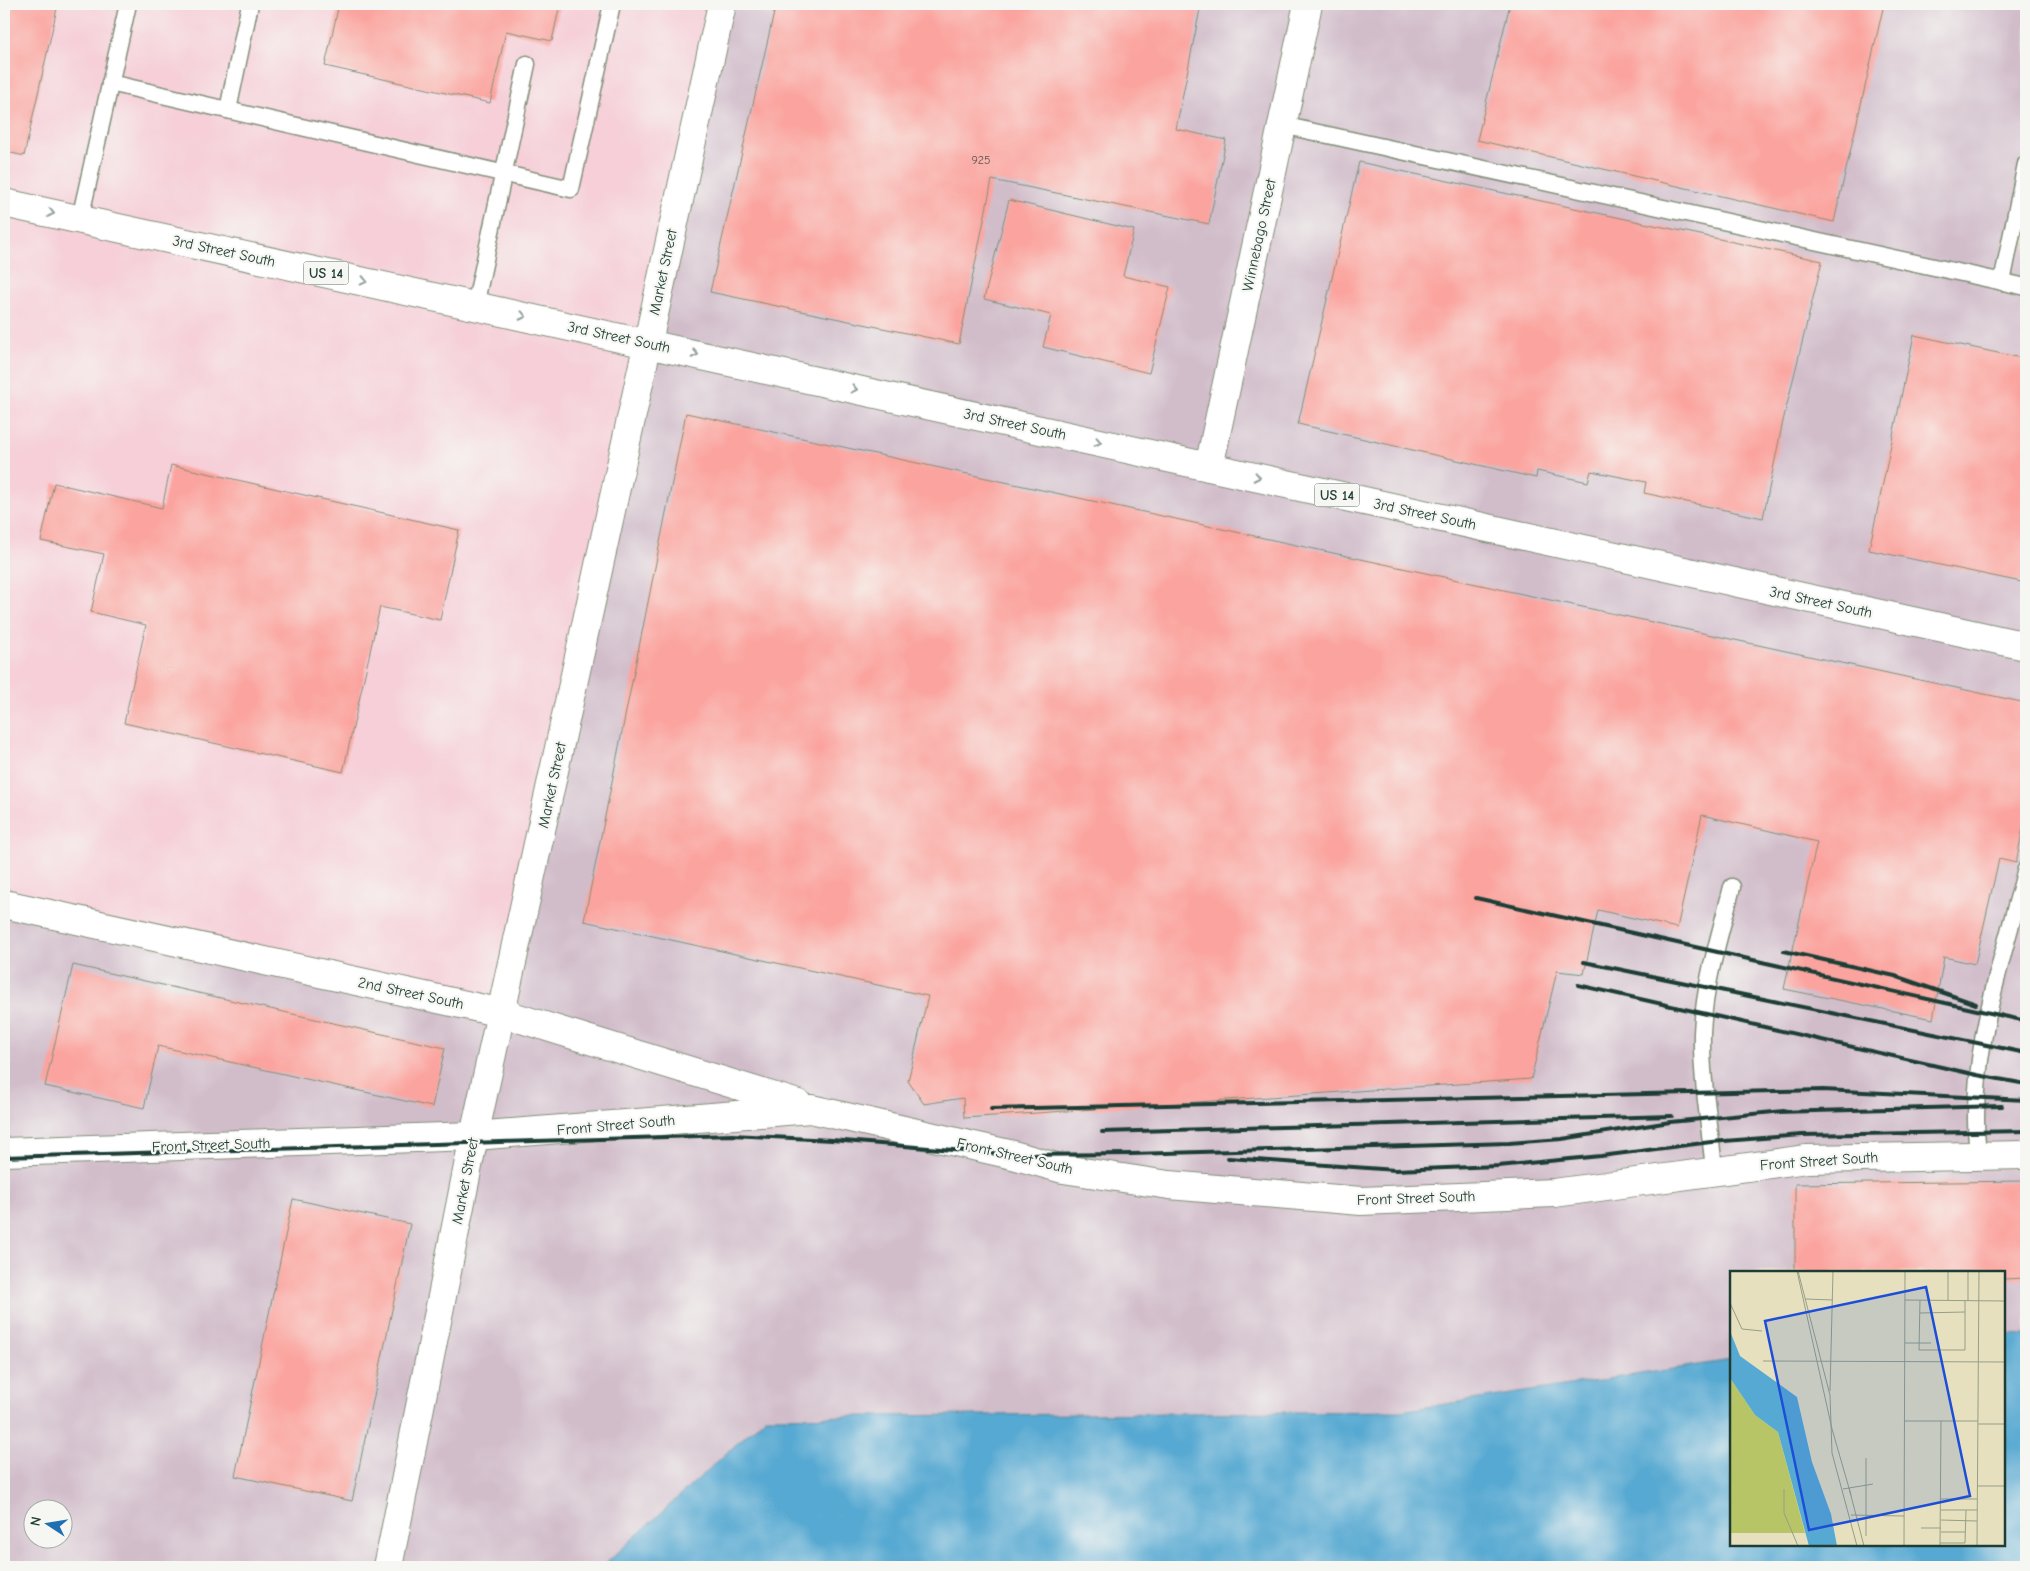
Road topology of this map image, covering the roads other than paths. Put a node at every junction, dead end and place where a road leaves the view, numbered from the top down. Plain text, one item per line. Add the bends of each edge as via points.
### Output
1 (128, 4) edge
2 (250, 4) edge
3 (612, 4) edge
4 (722, 4) edge
5 (1308, 4) edge
6 (527, 64) dead end
7 (110, 83) junction
8 (228, 110) junction
9 (1282, 125) junction
10 (2026, 164) edge
11 (503, 174) junction
12 (4, 202) edge
13 (80, 219) junction
14 (2002, 282) junction
15 (2026, 287) edge
16 (475, 306) junction
17 (648, 343) junction
18 (1209, 467) junction
19 (2026, 646) edge
20 (2026, 869) edge
21 (1732, 888) dead end
22 (4, 904) edge
23 (502, 1013) junction
24 (811, 1108) junction
25 (474, 1136) junction
26 (4, 1152) edge
27 (1978, 1155) junction
28 (2026, 1155) edge
29 (1714, 1170) junction
30 (388, 1567) edge

1 - 7 lane
2 - 8 lane
3 - 11 lane via 571,189
4 - 17 main road, Market Street
5 - 9 main road, Winnebago Street
6 - 11 lane
7 - 8 lane
7 - 13 lane
8 - 11 lane
9 - 14 lane
9 - 18 main road, Winnebago Street
10 - 14 lane
11 - 16 lane
12 -> 13 main road, 3rd Street South / US 14
13 -> 16 main road, 3rd Street South / US 14
14 - 15 lane
16 -> 17 main road, 3rd Street South / US 14
17 -> 18 main road, 3rd Street South / US 14
17 - 23 main road, Market Street
18 -> 19 main road, 3rd Street South / US 14
20 - 27 lane via 1982,1044 1976,1098
21 - 29 lane via 1708,988 1702,1031
22 - 23 main road, 2nd Street South
23 - 24 main road, 2nd Street South
23 - 25 main road, Market Street
24 - 25 main road, Front Street South
24 - 29 main road, Front Street South via 1063,1169 1169,1184 1362,1201 1554,1193
25 - 26 main road, Front Street South
25 - 30 main road, Market Street
27 - 28 main road, Front Street South
27 - 29 main road, Front Street South via 1807,1159

